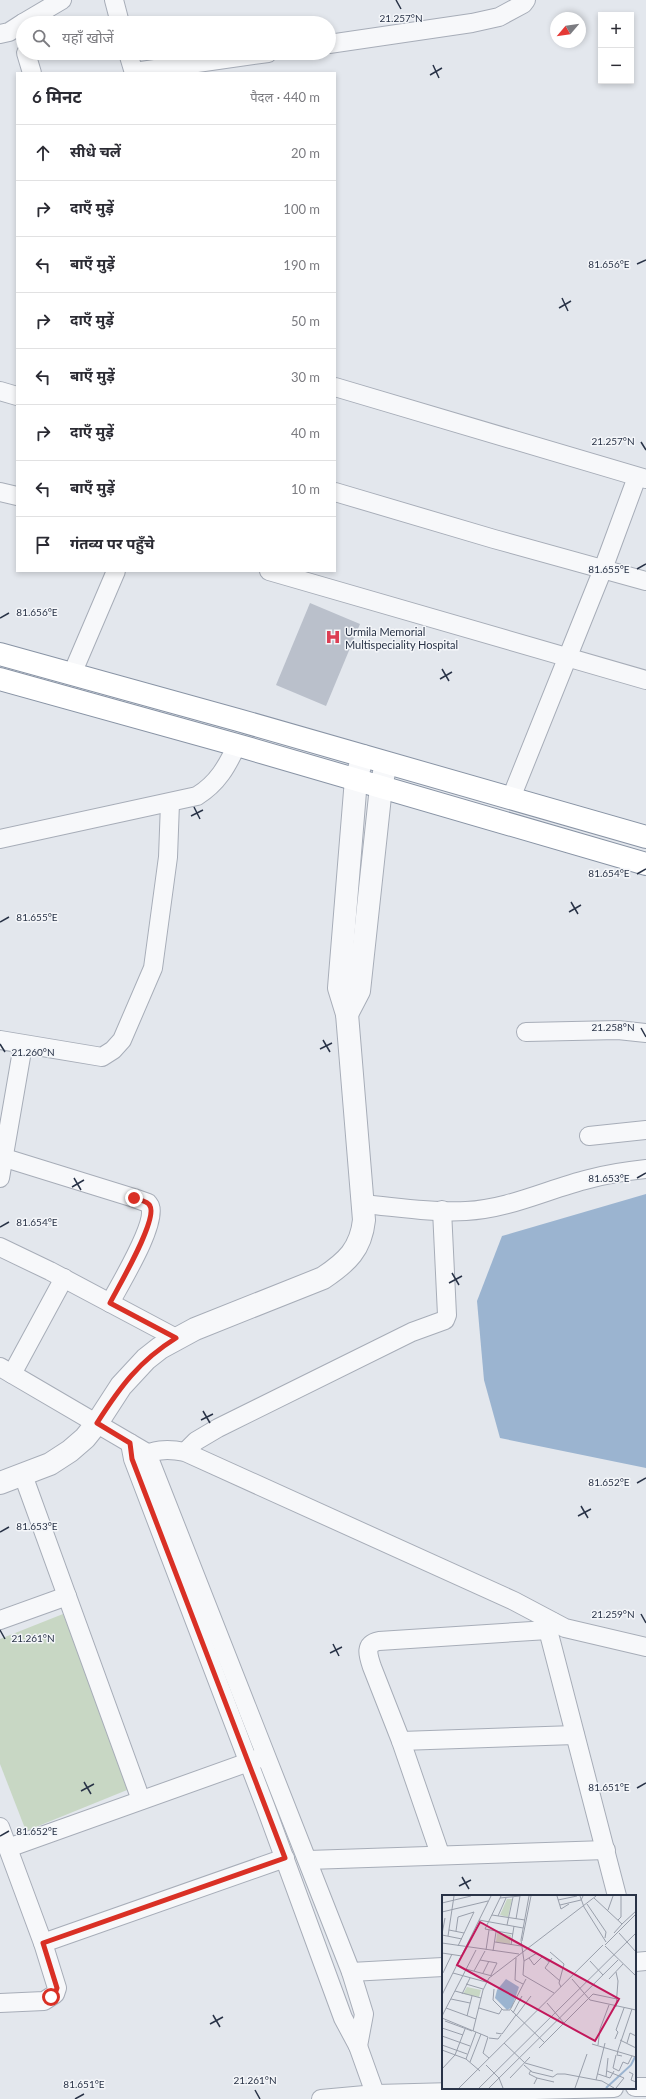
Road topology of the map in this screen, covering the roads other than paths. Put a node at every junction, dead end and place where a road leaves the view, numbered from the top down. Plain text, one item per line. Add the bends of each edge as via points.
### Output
1 (62, 0) edge
2 (114, 0) edge
3 (526, 0) edge
4 (39, 16) edge
5 (118, 16) edge
6 (16, 30) edge
7 (0, 34) edge
8 (336, 43) edge
9 (28, 60) edge
10 (130, 60) edge
11 (221, 60) edge
12 (32, 72) edge
13 (134, 72) edge
14 (141, 72) edge
15 (336, 387) edge
16 (0, 391) edge
17 (16, 396) edge
18 (642, 478) edge
19 (0, 492) edge
20 (336, 492) edge
21 (16, 496) edge
22 (603, 569) junction
23 (116, 572) edge
24 (272, 572) edge
25 (646, 581) edge
26 (0, 654) edge
27 (567, 657) junction
28 (72, 674) junction
29 (0, 679) edge
30 (646, 680) edge
31 (237, 745) junction
32 (363, 756) junction
33 (386, 763) junction
34 (356, 779) junction
35 (381, 787) junction
36 (511, 798) junction
37 (170, 803) junction
38 (646, 837) edge
39 (0, 839) edge
40 (646, 864) edge
41 (347, 1014) junction
42 (526, 1032) dead end
43 (646, 1033) edge
44 (0, 1040) edge
45 (23, 1045) junction
46 (646, 1130) edge
47 (589, 1136) dead end
48 (5, 1158) junction
49 (646, 1169) edge
50 (0, 1178) edge
51 (363, 1204) junction
52 (442, 1210) junction
53 (0, 1247) edge
54 (64, 1278) junction
55 (110, 1303) junction
56 (176, 1338) junction
57 (6, 1370) edge
58 (97, 1423) junction
59 (136, 1452) junction
60 (185, 1452) junction
61 (23, 1475) junction
62 (0, 1483) edge
63 (67, 1596) junction
64 (0, 1620) edge
65 (550, 1626) junction
66 (646, 1647) edge
67 (575, 1735) junction
68 (401, 1741) junction
69 (266, 1756) junction
70 (248, 1762) junction
71 (141, 1800) junction
72 (0, 1827) edge
73 (8, 1848) junction
74 (606, 1850) junction
75 (440, 1854) junction
76 (285, 1858) junction
77 (308, 1860) junction
78 (617, 1895) edge
79 (43, 1943) junction
80 (646, 1961) edge
81 (636, 1962) edge
82 (442, 1967) edge
83 (351, 1972) junction
84 (0, 2003) edge
85 (358, 2046) junction
86 (646, 2087) edge
87 (636, 2088) edge
88 (599, 2089) edge
89 (512, 2095) edge
90 (377, 2097) edge
91 (321, 2099) edge

1 - 4 street
2 - 5 street
3 - 8 street via 499,17 472,24
6 - 7 street
9 - 12 street
10 - 13 street
11 - 14 street
15 - 18 street
16 - 17 street
18 - 22 street
19 - 21 street
20 - 22 street via 494,540
22 - 25 street
22 - 27 street
23 - 28 street
24 - 27 street
26 - 28 highway
27 - 30 street
27 - 36 street
28 - 32 highway
29 - 31 highway
31 - 34 highway
31 - 37 street via 223,772 209,788 198,796
32 - 33 highway
32 - 34 street
33 - 35 street
33 - 36 highway
34 - 35 highway
34 - 41 street via 339,988
35 - 40 highway
35 - 41 street via 359,991
36 - 38 highway
37 - 39 street
37 - 45 street via 168,857 153,968 122,1040 102,1057
41 - 51 street
42 - 43 street via 618,1030
44 - 45 street
45 - 48 street
46 - 47 street
48 - 50 street
48 - 55 street via 148,1203 151,1215 139,1248
49 - 52 street via 588,1179 497,1206 466,1211
51 - 52 street
51 - 56 street via 362,1235 350,1256 337,1268 323,1278
52 - 60 street via 447,1315 445,1320 412,1332 218,1428 196,1441
53 - 54 street
54 - 55 street
54 - 57 street
55 - 56 street
56 - 58 street via 146,1359 132,1374
57 - 58 street
58 - 59 street
58 - 61 street via 70,1451 50,1464
59 - 60 street via 169,1449
59 - 69 street
59 - 70 street
60 - 65 street via 514,1601
61 - 62 street
61 - 63 street
63 - 64 street
63 - 71 street
65 - 66 street
65 - 67 street
65 - 68 street via 379,1641 371,1644 368,1656
67 - 68 street
67 - 74 street
68 - 75 street
69 - 70 street
69 - 77 street
70 - 71 street
70 - 76 street
71 - 73 street
72 - 73 street
73 - 79 street
74 - 75 street
74 - 78 street
75 - 77 street
76 - 79 street
76 - 85 street via 343,2018
77 - 83 street
79 - 84 street via 57,1988 55,1994 44,2001
80 - 81 street
82 - 83 street
83 - 85 street via 364,2014
85 - 90 street
86 - 87 street
88 - 89 street
89 - 90 street
90 - 91 street

